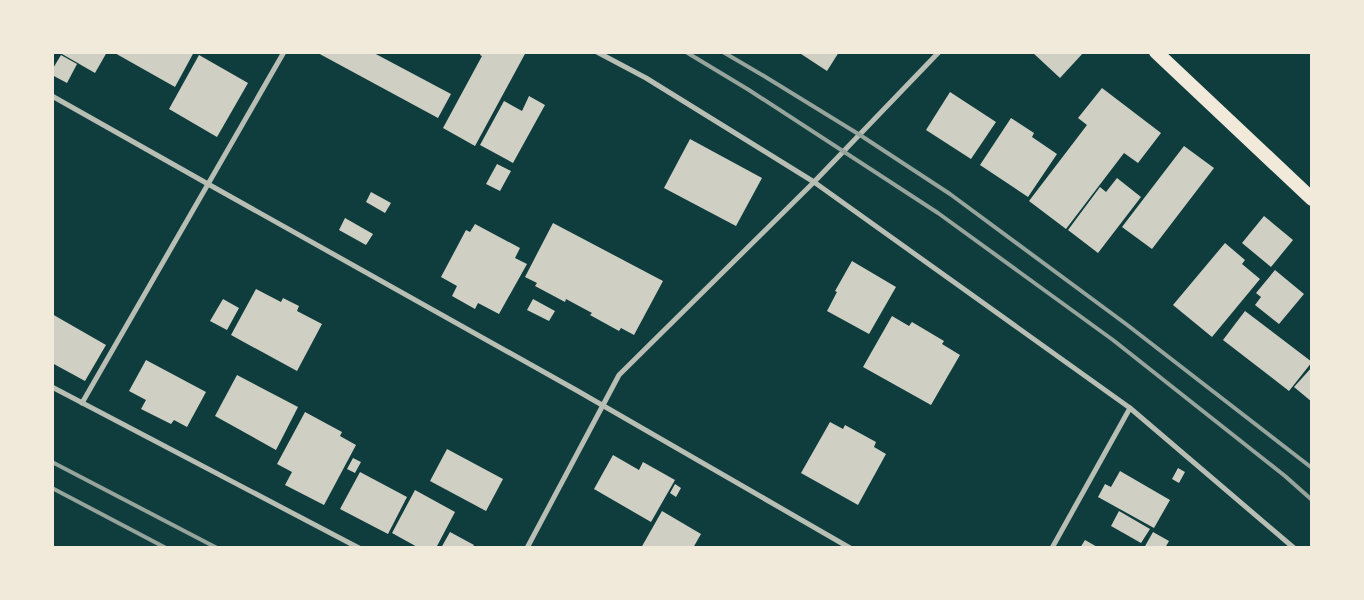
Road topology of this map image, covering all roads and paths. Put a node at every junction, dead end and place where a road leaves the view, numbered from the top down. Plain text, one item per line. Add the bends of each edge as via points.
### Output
1 (284, 52) edge
2 (597, 52) edge
3 (1156, 52) edge
4 (939, 53) edge
5 (52, 96) edge
6 (814, 182) junction
7 (208, 184) junction
8 (1311, 197) edge
9 (52, 387) edge
10 (82, 403) junction
11 (603, 405) junction
12 (1130, 408) junction
13 (359, 548) edge
14 (527, 548) edge
15 (850, 548) edge
16 (1052, 548) edge
17 (1294, 548) edge

1 - 7 street
2 - 6 street via 646,78
3 - 8 highway
4 - 6 street
5 - 7 street
6 - 11 street via 620,375
6 - 12 street
7 - 10 street
7 - 11 street
9 - 10 street
10 - 13 street
11 - 14 street
11 - 15 street
12 - 16 street
12 - 17 street

